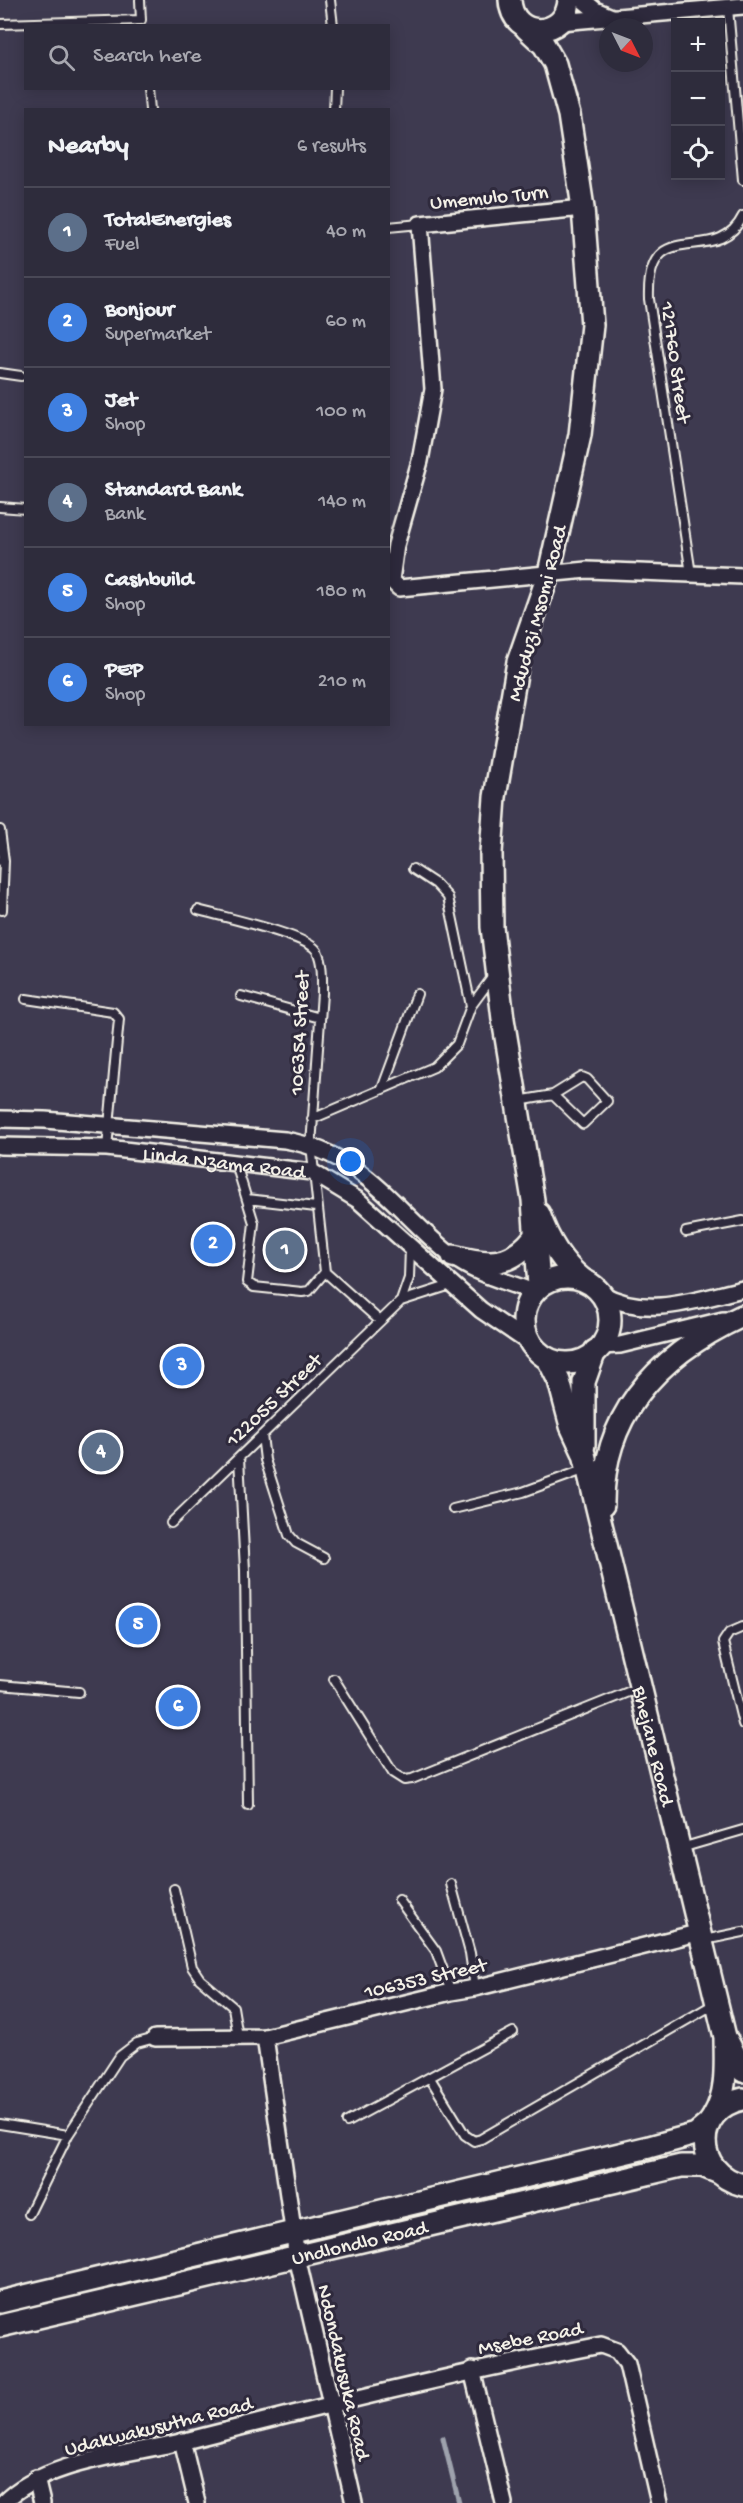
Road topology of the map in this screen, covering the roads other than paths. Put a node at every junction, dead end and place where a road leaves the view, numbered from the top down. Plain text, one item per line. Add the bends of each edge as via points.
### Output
1 (140, 0) edge
2 (330, 0) edge
3 (510, 0) edge
4 (570, 0) edge
5 (583, 0) edge
6 (736, 7) edge
7 (612, 18) edge
8 (624, 18) edge
9 (599, 20) edge
10 (142, 23) edge
11 (0, 24) edge
12 (333, 24) edge
13 (558, 24) junction
14 (526, 28) junction
15 (555, 64) junction
16 (148, 90) edge
17 (335, 90) edge
18 (150, 108) edge
19 (334, 108) edge
20 (743, 180) edge
21 (583, 208) junction
22 (743, 216) edge
23 (420, 224) junction
24 (390, 227) edge
25 (0, 373) edge
26 (21, 376) dead end
27 (0, 507) edge
28 (24, 509) edge
29 (549, 573) junction
30 (690, 574) junction
31 (743, 576) edge
32 (0, 830) edge
33 (2, 861) edge
34 (413, 869) dead end
35 (2, 910) dead end
36 (198, 910) dead end
37 (497, 971) junction
38 (417, 994) dead end
39 (241, 996) dead end
40 (27, 999) dead end
41 (471, 1006) junction
42 (320, 1018) junction
43 (382, 1089) junction
44 (553, 1095) junction
45 (517, 1101) junction
46 (0, 1119) edge
47 (312, 1119) junction
48 (110, 1126) junction
49 (214, 1134) junction
50 (311, 1145) junction
51 (0, 1146) edge
52 (107, 1148) junction
53 (213, 1161) junction
54 (236, 1164) junction
55 (312, 1172) junction
56 (247, 1199) junction
57 (533, 1200) junction
58 (397, 1205) junction
59 (316, 1207) junction
60 (381, 1221) junction
61 (743, 1221) edge
62 (686, 1232) dead end
63 (535, 1236) junction
64 (410, 1248) junction
65 (453, 1256) junction
66 (325, 1272) junction
67 (582, 1279) junction
68 (451, 1285) junction
69 (536, 1289) junction
70 (743, 1289) edge
71 (602, 1294) junction
72 (401, 1301) junction
73 (743, 1316) edge
74 (380, 1322) junction
75 (531, 1344) junction
76 (598, 1348) junction
77 (548, 1359) junction
78 (262, 1435) junction
79 (239, 1458) junction
80 (586, 1461) junction
81 (453, 1509) dead end
82 (171, 1524) dead end
83 (603, 1536) junction
84 (324, 1558) dead end
85 (743, 1627) edge
86 (334, 1679) dead end
87 (0, 1685) edge
88 (640, 1687) junction
89 (79, 1692) dead end
90 (743, 1724) edge
91 (248, 1805) dead end
92 (743, 1830) edge
93 (680, 1848) junction
94 (451, 1884) dead end
95 (174, 1889) dead end
96 (399, 1900) dead end
97 (743, 1932) edge
98 (701, 1936) junction
99 (475, 1988) junction
100 (451, 1992) junction
101 (717, 2002) junction
102 (513, 2032) dead end
103 (238, 2037) junction
104 (265, 2037) junction
105 (725, 2037) junction
106 (155, 2038) joint
107 (743, 2071) edge
108 (430, 2078) junction
109 (743, 2099) edge
110 (711, 2119) junction
111 (347, 2122) dead end
112 (0, 2124) edge
113 (68, 2135) junction
114 (734, 2183) edge
115 (29, 2214) dead end
116 (293, 2230) junction
117 (297, 2257) junction
118 (0, 2302) edge
119 (0, 2326) edge
120 (472, 2370) junction
121 (330, 2402) junction
122 (182, 2442) junction
123 (36, 2478) junction
124 (3, 2503) edge
125 (42, 2503) edge
126 (197, 2503) edge
127 (354, 2503) edge
128 (504, 2503) edge
129 (659, 2503) edge

1 - 10 lane
2 - 12 lane
3 - 14 street, Mduduzi Msomi Road via 514,16
4 - 13 street via 568,11
5 - 7 street
6 - 8 street
6 - 20 lane
9 - 13 street
10 - 11 lane
13 - 14 street via 540,31
13 - 15 street, Mduduzi Msomi Road
14 - 15 street, Mduduzi Msomi Road via 544,45
15 - 21 street, Mduduzi Msomi Road via 570,115
16 - 18 lane
17 - 19 lane
21 - 23 street, Umemulo Turn
21 - 29 street, Mduduzi Msomi Road via 592,325 580,435
22 - 30 lane, 121760 Street via 736,230 726,238 677,246 660,254 648,278
23 - 24 lane
23 - 29 street, Umemulo Turn via 433,389 391,580 399,588
25 - 26 lane
27 - 28 lane
29 - 30 street via 588,570
29 - 37 street, Mduduzi Msomi Road via 518,662 495,797 491,853
30 - 31 street
32 - 33 lane
33 - 35 lane
34 - 41 lane via 448,897
36 - 42 lane, 106354 Street via 303,939 313,946 322,969
37 - 41 lane
37 - 45 street, Mduduzi Msomi Road
38 - 43 lane
39 - 42 lane
40 - 48 lane via 117,1015
41 - 43 lane via 457,1044 446,1057 434,1067
42 - 47 lane, 106354 Street
43 - 47 lane
44 - 44 lane via 582,1077 607,1101 583,1124
44 - 45 lane
45 - 57 street, Mduduzi Msomi Road
46 - 48 street, Linda Nzama Road
47 - 50 lane, 106354 Street
48 - 49 street, Linda Nzama Road
48 - 52 lane
49 - 50 street, Linda Nzama Road
49 - 53 street
50 - 55 lane, 106354 Street
50 - 58 street, Linda Nzama Road via 349,1163
51 - 52 street, Linda Nzama Road
52 - 53 street, Linda Nzama Road
53 - 54 street, Linda Nzama Road
54 - 55 street, Linda Nzama Road
54 - 56 lane
55 - 59 lane, 106354 Street
55 - 60 street, Linda Nzama Road via 341,1188
56 - 59 lane
56 - 66 lane via 254,1223 249,1285 302,1292 309,1290
57 - 63 street, Mduduzi Msomi Road
57 - 67 street, Mduduzi Msomi Road via 551,1242 567,1267
58 - 60 street
58 - 65 street, Linda Nzama Road
59 - 66 lane, 106354 Street
60 - 64 street, Linda Nzama Road
61 - 62 lane
63 - 65 street via 525,1249 500,1262
63 - 69 street, Mduduzi Msomi Road
64 - 68 street, Linda Nzama Road
64 - 72 lane, 122055 Street via 409,1278
65 - 69 street, Linda Nzama Road via 480,1273
66 - 74 lane
67 - 69 street via 555,1278
67 - 71 street
68 - 72 lane, 122055 Street
68 - 75 street, Linda Nzama Road
69 - 75 street via 523,1318
70 - 71 street via 654,1308 633,1307
71 - 76 street via 610,1319 607,1336
72 - 74 lane, 122055 Street
73 - 76 street
73 - 83 street via 693,1341 661,1369 625,1410 616,1427 603,1485
74 - 78 lane, 122055 Street
75 - 77 street
76 - 77 street via 577,1362
76 - 80 street, Bhejane Road via 584,1382
77 - 80 street, Bhejane Road
78 - 79 lane, 122055 Street
78 - 84 lane via 265,1460 289,1535
79 - 82 lane, 122055 Street
79 - 91 lane via 245,1570
80 - 81 lane via 523,1492
80 - 83 street, Bhejane Road
83 - 88 street, Bhejane Road
85 - 90 lane via 724,1638 723,1647
86 - 88 lane via 393,1773 404,1780
87 - 89 lane
88 - 93 street, Bhejane Road
92 - 93 lane
93 - 98 street, Bhejane Road
94 - 99 lane
95 - 103 lane via 192,1967 232,2007
96 - 100 lane via 436,1952
97 - 98 lane
98 - 99 street, 106353 Street
98 - 101 street, Bhejane Road
99 - 100 street, 106353 Street
100 - 104 street, 106353 Street
101 - 105 street, Bhejane Road
101 - 108 lane via 474,2141 465,2135
102 - 108 lane
103 - 104 street, 106353 Street
103 - 106 street, 106353 Street
104 - 116 street, Ndondakusuka Road
105 - 107 street, Bhejane Road
105 - 110 street, Bhejane Road via 722,2099
106 - 113 lane via 137,2043 120,2056
108 - 111 lane
109 - 110 street, Undlondlo Road via 723,2106
110 - 114 street, Bhejane Road via 705,2144 711,2164
110 - 116 street, Undlondlo Road via 696,2134 649,2147
112 - 113 lane
113 - 115 lane
114 - 117 street, Undlondlo Road via 702,2166 681,2166
116 - 117 street, Ndondakusuka Road
116 - 118 street, Undlondlo Road
117 - 119 street, Undlondlo Road
117 - 121 street, Ndondakusuka Road
120 - 121 street, Msebe Road
120 - 128 street
120 - 129 street, Msebe Road via 601,2345 617,2351 627,2364
121 - 122 street, Udakwakusutha Road
121 - 127 street, Ndondakusuka Road
122 - 123 street, Udakwakusutha Road
122 - 126 street
123 - 124 street, Udakwakusutha Road
123 - 125 street

